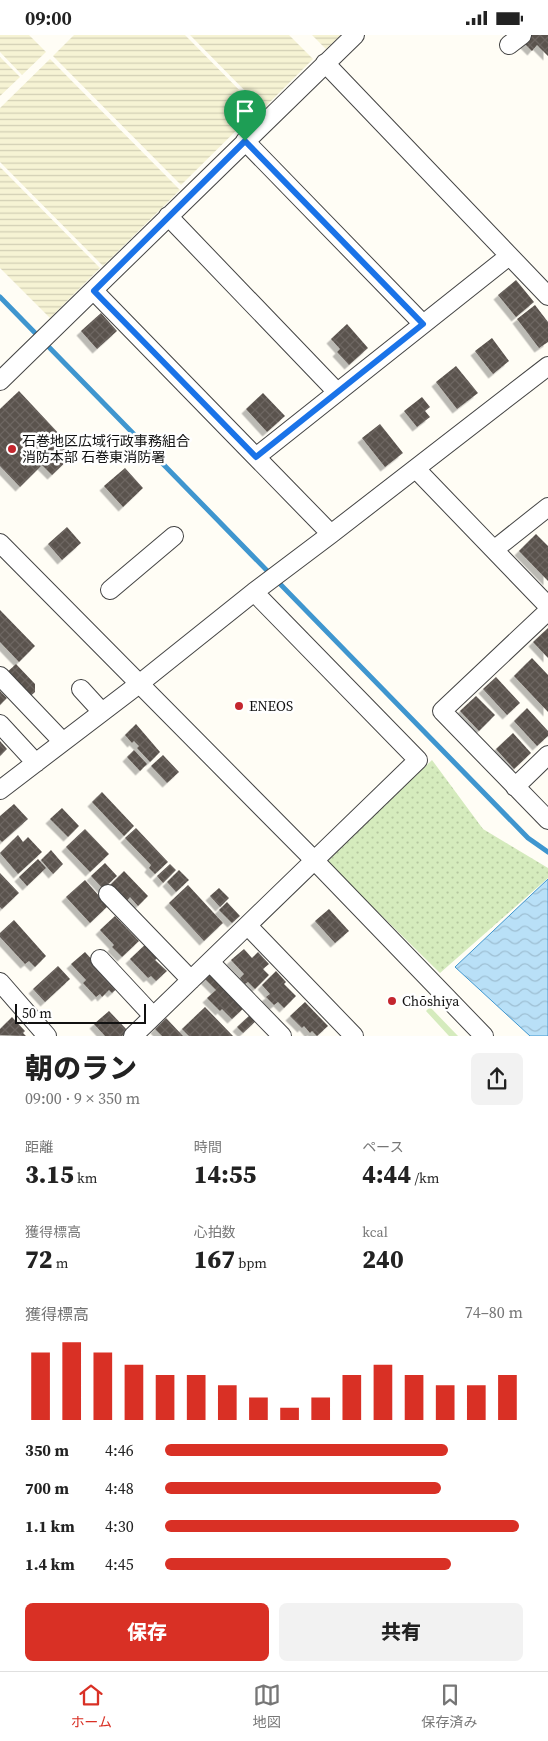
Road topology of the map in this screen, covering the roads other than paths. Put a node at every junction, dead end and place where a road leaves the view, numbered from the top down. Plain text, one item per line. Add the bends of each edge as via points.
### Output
1 (355, 35) edge
2 (325, 63) junction
3 (245, 141) junction
4 (168, 216) junction
5 (509, 256) junction
6 (94, 291) junction
7 (548, 296) edge
8 (423, 324) junction
9 (548, 366) edge
10 (0, 381) edge
11 (337, 392) junction
12 (256, 457) junction
13 (416, 469) junction
14 (548, 507) edge
15 (331, 534) junction
16 (174, 536) dead end
17 (0, 543) edge
18 (495, 549) junction
19 (259, 588) junction
20 (110, 590) dead end
21 (548, 606) edge
22 (548, 611) edge
23 (0, 676) edge
24 (139, 684) junction
25 (81, 689) dead end
26 (102, 712) junction
27 (0, 724) edge
28 (63, 742) junction
29 (548, 755) edge
30 (36, 763) junction
31 (515, 787) junction
32 (0, 790) edge
33 (548, 820) edge
34 (314, 861) junction
35 (108, 894) dead end
36 (248, 926) junction
37 (100, 959) dead end
38 (210, 962) junction
39 (191, 980) junction
40 (0, 982) edge
41 (154, 1016) junction
42 (47, 1036) edge
43 (133, 1036) edge
44 (282, 1036) edge
45 (354, 1036) edge
46 (484, 1036) edge

1 - 2 street
2 - 3 street
2 - 5 street
3 - 4 street
3 - 8 street
4 - 6 street
4 - 11 street
5 - 7 street
5 - 8 street
6 - 10 street
6 - 12 street
8 - 11 street
9 - 13 street
11 - 12 street
12 - 15 street
13 - 15 street
13 - 18 street
14 - 18 street
15 - 19 street
16 - 20 street
17 - 24 street
18 - 21 street
19 - 24 street
19 - 34 street via 418,760
22 - 31 street via 442,711
23 - 28 street
24 - 26 street
24 - 34 street
25 - 26 street
26 - 28 street
27 - 30 street
28 - 30 street
29 - 31 street
30 - 32 street
31 - 33 street
34 - 36 street
34 - 46 street
35 - 39 street
36 - 38 street
36 - 45 street
37 - 41 street
38 - 39 street
38 - 44 street
39 - 41 street
40 - 42 street
41 - 43 street

